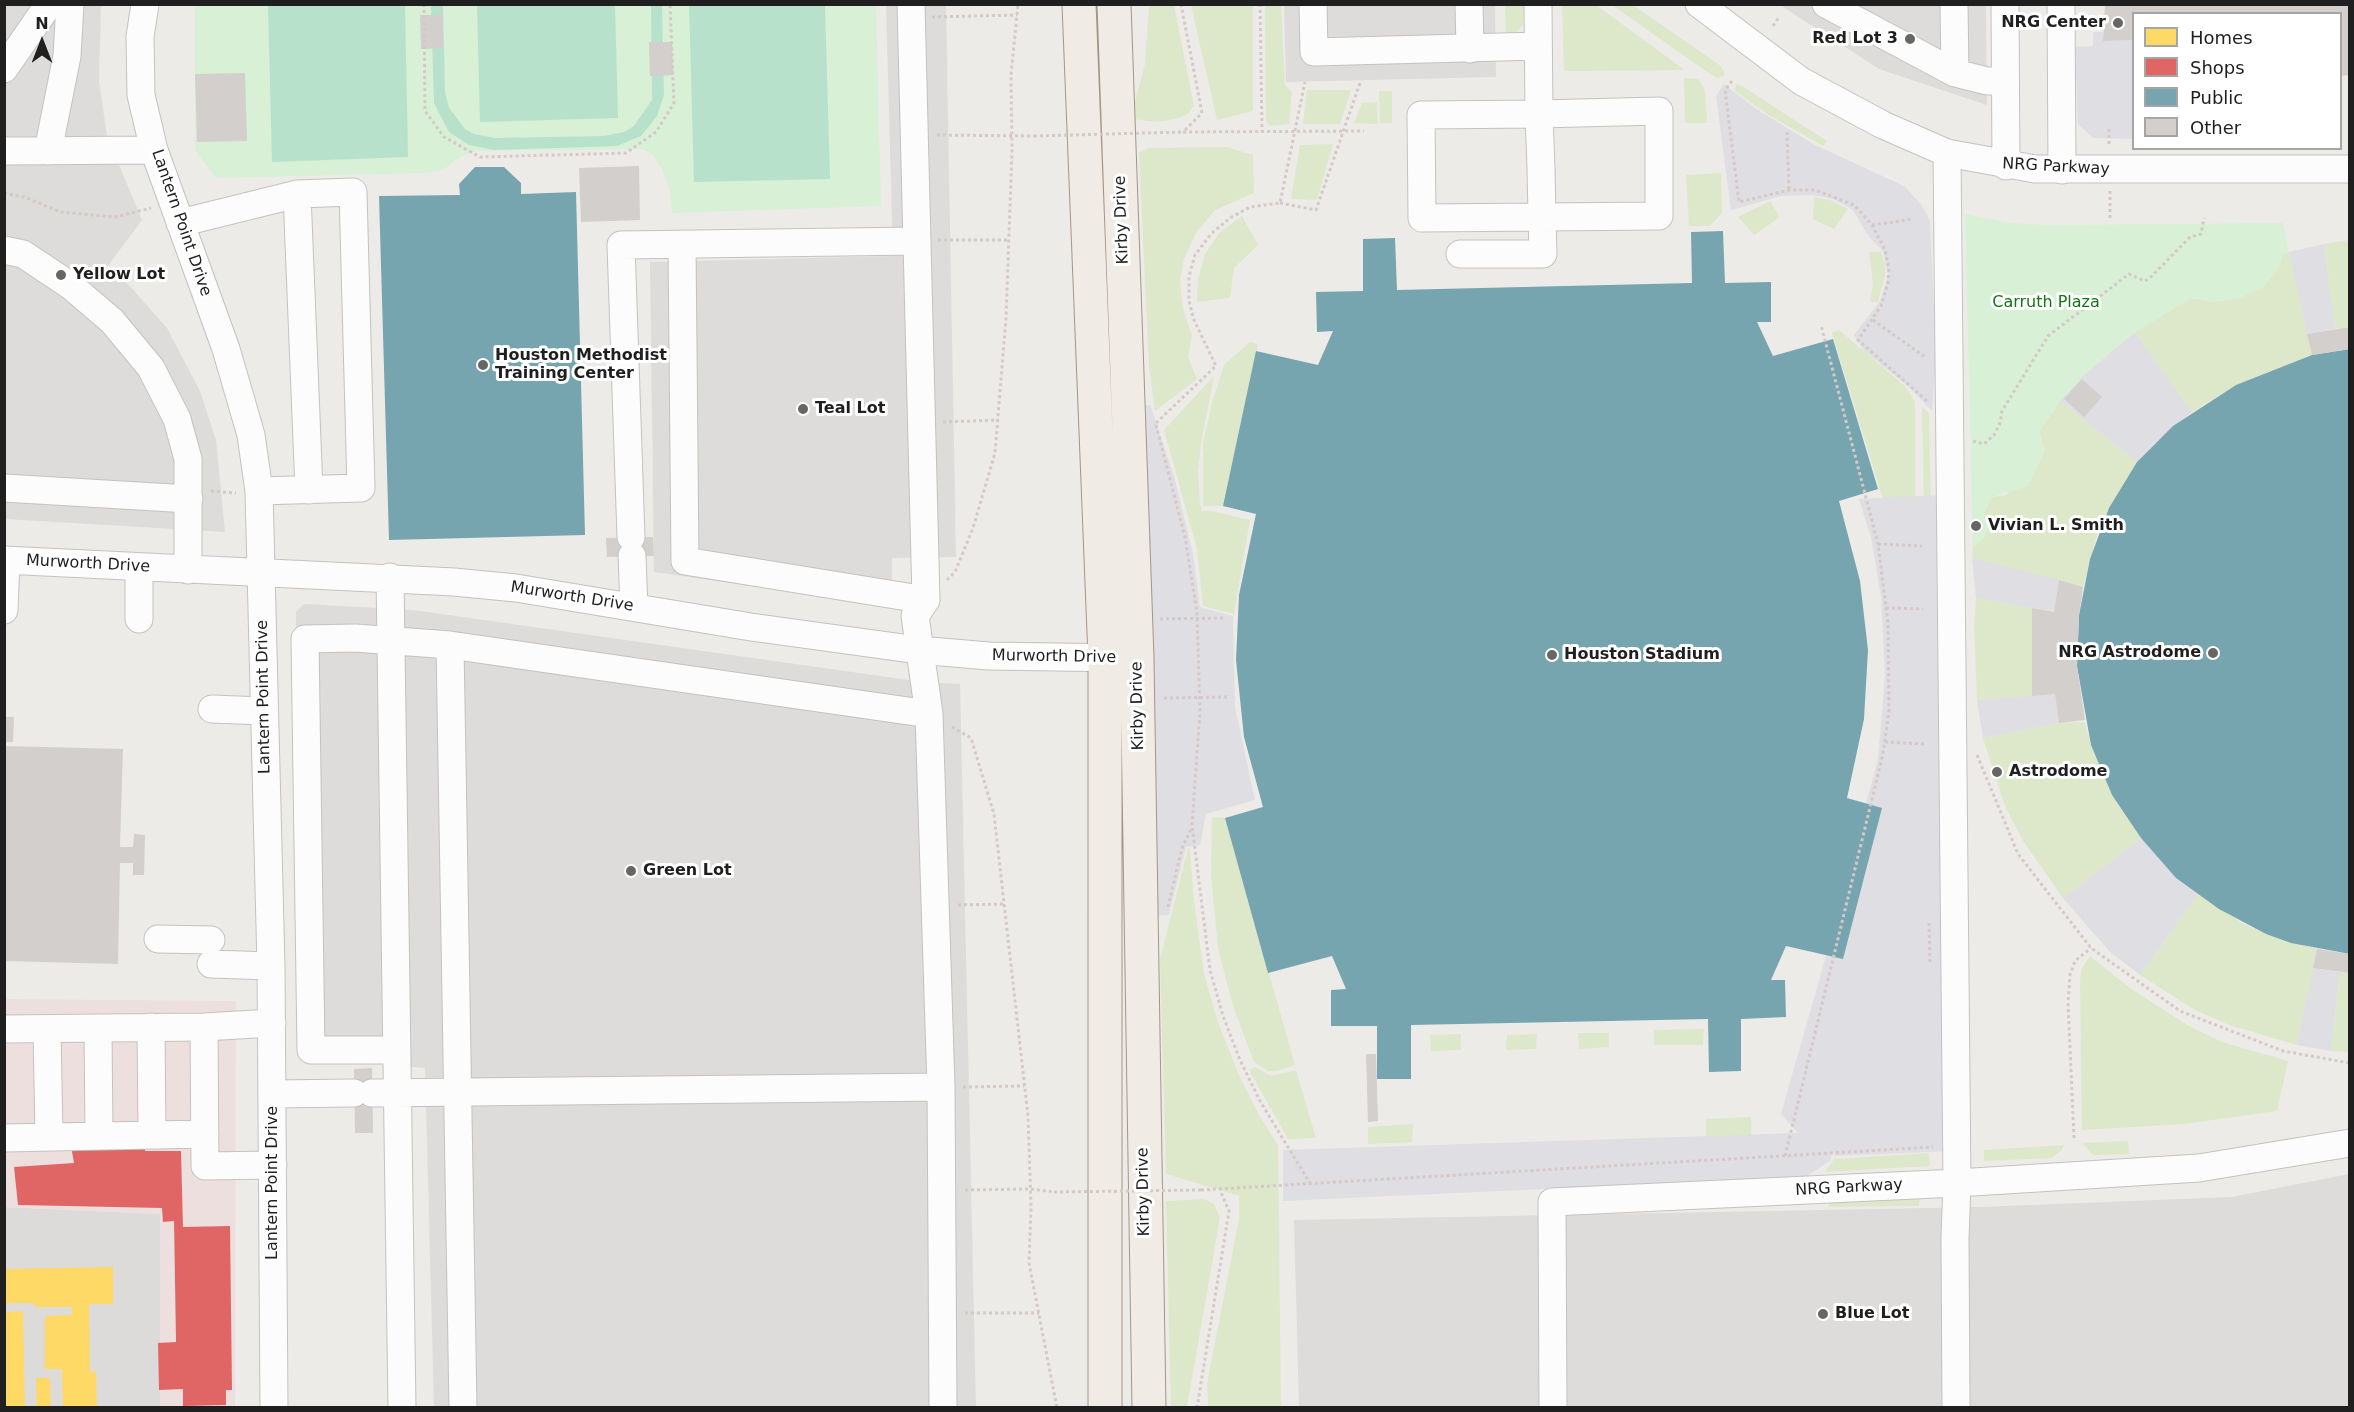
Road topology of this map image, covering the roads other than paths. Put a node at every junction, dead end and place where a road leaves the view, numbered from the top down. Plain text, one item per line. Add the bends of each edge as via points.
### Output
1 (49, 4) edge
2 (70, 4) edge
3 (145, 4) edge
4 (1079, 4) edge
5 (1114, 4) edge
6 (1312, 4) edge
7 (1469, 4) edge
8 (1538, 4) edge
9 (1699, 4) edge
10 (1826, 4) edge
11 (1954, 4) edge
12 (2005, 4) edge
13 (2061, 4) edge
14 (912, 11) edge
15 (1538, 46) junction
16 (1470, 49) junction
17 (4, 69) edge
18 (1955, 73) junction
19 (2005, 81) junction
20 (1539, 114) junction
21 (154, 150) junction
22 (4, 151) edge
23 (48, 151) junction
24 (1947, 153) junction
25 (2006, 166) junction
26 (2349, 169) edge
27 (2062, 170) junction
28 (297, 194) junction
29 (1542, 217) junction
30 (180, 223) junction
31 (1123, 236) junction
32 (1088, 237) junction
33 (917, 240) junction
34 (682, 244) junction
35 (4, 250) edge
36 (1460, 254) dead end
37 (4, 488) edge
38 (309, 489) junction
39 (259, 491) junction
40 (189, 499) junction
41 (5, 560) edge
42 (139, 567) junction
43 (188, 570) junction
44 (262, 573) junction
45 (390, 577) junction
46 (926, 600) junction
47 (634, 607) junction
48 (4, 610) edge
49 (140, 619) dead end
50 (392, 640) junction
51 (450, 645) junction
52 (918, 650) junction
53 (1105, 658) junction
54 (1137, 658) junction
55 (212, 709) dead end
56 (263, 711) junction
57 (929, 714) junction
58 (158, 939) dead end
59 (272, 966) junction
60 (272, 1023) junction
61 (151, 1027) junction
62 (204, 1027) junction
63 (98, 1028) junction
64 (4, 1029) edge
65 (47, 1029) junction
66 (1105, 1034) junction
67 (1141, 1034) junction
68 (396, 1050) junction
69 (941, 1087) junction
70 (458, 1092) junction
71 (374, 1093) junction
72 (272, 1094) junction
73 (152, 1134) junction
74 (205, 1134) junction
75 (99, 1135) junction
76 (49, 1136) junction
77 (4, 1138) edge
78 (2349, 1143) edge
79 (273, 1166) junction
80 (1957, 1183) junction
81 (274, 1407) edge
82 (402, 1407) edge
83 (463, 1407) edge
84 (943, 1407) edge
85 (1105, 1407) edge
86 (1149, 1407) edge
87 (1553, 1407) edge
88 (1956, 1407) edge

1 - 17 street
2 - 23 street via 67,56
3 - 21 street, Lantern Point Drive via 140,37 141,95
4 - 32 main road, Kirby Drive
5 - 31 main road, Kirby Drive
6 - 16 street via 1314,52
7 - 16 street
8 - 15 street
9 - 24 street, NRG Parkway via 1801,81
10 - 18 street
11 - 18 street
12 - 19 street
13 - 27 street
14 - 33 street
15 - 16 street
15 - 20 street
18 - 19 street via 1986,81
19 - 25 street
20 - 29 street
20 - 29 street via 1421,115 1422,218
20 - 29 street via 1659,111 1659,216
21 - 23 street
21 - 30 street, Lantern Point Drive
22 - 23 street
24 - 25 street, NRG Parkway
24 - 80 street via 1949,374 1960,431
25 - 27 street, NRG Parkway
26 - 27 street, NRG Parkway
28 - 30 street
28 - 38 street
28 - 38 street via 352,192 361,488
29 - 36 street via 1543,254
30 - 39 street, Lantern Point Drive via 229,360 251,435
31 - 32 main road
31 - 54 main road, Kirby Drive
32 - 53 main road, Kirby Drive
33 - 34 street
33 - 46 street
34 - 46 street via 685,561
34 - 47 street via 621,244
35 - 40 street via 23,255 71,286 112,321 151,368 177,419 188,459
37 - 40 street
38 - 39 street
39 - 44 street, Lantern Point Drive
40 - 43 street
41 - 42 street, Murworth Drive
41 - 48 street
42 - 43 street, Murworth Drive
42 - 49 street
43 - 44 street, Murworth Drive
44 - 45 street, Murworth Drive
44 - 56 street, Lantern Point Drive
45 - 47 street, Murworth Drive via 516,588
45 - 50 street
46 - 52 street via 915,616
47 - 52 street, Murworth Drive
50 - 51 street
50 - 68 street
50 - 68 street via 305,639 311,1050
51 - 57 street
51 - 70 street
52 - 53 street, Murworth Drive
52 - 57 street
53 - 54 street, Murworth Drive
53 - 66 main road, Kirby Drive
54 - 67 main road, Kirby Drive
55 - 56 street
56 - 59 street, Lantern Point Drive
57 - 69 street
58 - 59 street
59 - 60 street, Lantern Point Drive
60 - 62 street
60 - 72 street, Lantern Point Drive
61 - 62 street
61 - 63 street
61 - 73 street
62 - 74 street
63 - 65 street
63 - 75 street
64 - 65 street
65 - 76 street
66 - 67 main road
66 - 85 main road, Kirby Drive
67 - 86 main road, Kirby Drive
68 - 71 street
69 - 70 street
69 - 84 street
70 - 71 street
70 - 83 street
71 - 72 street
71 - 82 street
72 - 79 street, Lantern Point Drive
73 - 74 street
73 - 75 street
74 - 79 street via 205,1166
75 - 76 street
76 - 77 street
78 - 80 street, NRG Parkway via 2199,1168
79 - 81 street, Lantern Point Drive
80 - 87 street, NRG Parkway via 1552,1202
80 - 88 street

